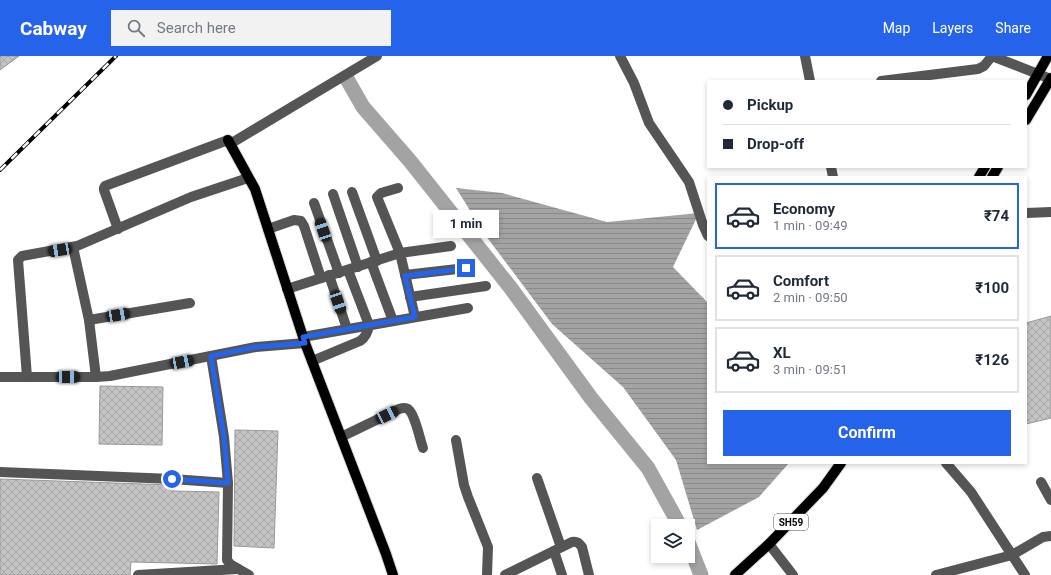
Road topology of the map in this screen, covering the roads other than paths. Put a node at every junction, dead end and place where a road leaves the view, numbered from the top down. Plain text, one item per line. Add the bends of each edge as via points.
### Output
1 (377, 56) edge
2 (620, 56) edge
3 (805, 56) edge
4 (992, 56) edge
5 (1048, 56) edge
6 (1038, 74) junction
7 (1051, 78) edge
8 (810, 80) edge
9 (889, 80) edge
10 (1027, 93) edge
11 (1027, 118) edge
12 (229, 142) junction
13 (248, 178) junction
14 (398, 188) dead end
15 (352, 192) dead end
16 (333, 194) dead end
17 (314, 203) dead end
18 (1051, 212) edge
19 (1027, 213) edge
20 (118, 229) junction
21 (268, 229) junction
22 (707, 234) edge
23 (451, 246) dead end
24 (73, 247) junction
25 (400, 254) junction
26 (374, 262) junction
27 (466, 268) dead end
28 (339, 272) junction
29 (405, 276) junction
30 (486, 286) dead end
31 (287, 289) junction
32 (410, 297) junction
33 (190, 303) dead end
34 (468, 308) dead end
35 (415, 317) junction
36 (89, 320) junction
37 (393, 321) junction
38 (369, 325) junction
39 (347, 329) junction
40 (304, 340) junction
41 (211, 356) junction
42 (312, 361) junction
43 (0, 377) edge
44 (27, 377) junction
45 (96, 377) junction
46 (341, 437) junction
47 (456, 440) dead end
48 (423, 448) dead end
49 (840, 464) edge
50 (947, 464) edge
51 (0, 472) edge
52 (537, 478) dead end
53 (1041, 482) dead end
54 (228, 483) junction
55 (1051, 500) edge
56 (1051, 536) edge
57 (769, 544) junction
58 (557, 549) junction
59 (1012, 554) junction
60 (238, 569) junction
61 (522, 571) edge
62 (138, 575) edge
63 (249, 575) edge
64 (393, 575) edge
65 (487, 575) edge
66 (505, 575) edge
67 (562, 575) edge
68 (589, 575) edge
69 (735, 575) edge
70 (793, 575) edge
71 (936, 575) edge
72 (1025, 575) edge

1 - 12 street
2 - 22 street via 634,83 649,123 689,182
3 - 8 street
4 - 6 street
4 - 9 street via 978,69
5 - 6 main road
6 - 7 street
6 - 10 main road
7 - 11 main road
12 - 13 main road
12 - 20 street via 105,186 104,190
13 - 20 street via 190,197
13 - 21 main road via 255,189
14 - 25 street via 381,193 378,197
15 - 26 street
16 - 28 street
17 - 28 street
18 - 19 street
20 - 24 street
21 - 28 street via 294,220 301,221
21 - 31 main road
23 - 25 street
24 - 36 street
24 - 44 street via 22,256 18,260
25 - 26 street
25 - 29 street
26 - 28 street
26 - 37 street
27 - 29 street
28 - 31 street
28 - 38 street
28 - 39 street
29 - 32 street
30 - 32 street
31 - 40 main road
32 - 35 street
33 - 36 street
34 - 35 street
35 - 37 street
36 - 45 street
37 - 38 street
38 - 39 street
38 - 42 street via 364,339
39 - 40 street
40 - 41 street
40 - 42 main road
41 - 45 street
41 - 54 street via 224,437
42 - 46 main road
43 - 44 street
44 - 45 street
46 - 48 street via 404,408 409,410 412,416
46 - 64 main road
47 - 65 street via 464,485 488,547
49 - 57 main road, SH59 via 823,488
50 - 59 street via 971,492
51 - 54 street
52 - 58 street
53 - 55 street
54 - 60 street via 227,557 230,564
56 - 59 street
57 - 69 main road, SH59
57 - 70 street
58 - 61 street
58 - 67 street
58 - 68 street via 575,541 579,543
59 - 71 street
59 - 72 street
60 - 62 street
60 - 63 street
61 - 66 street

